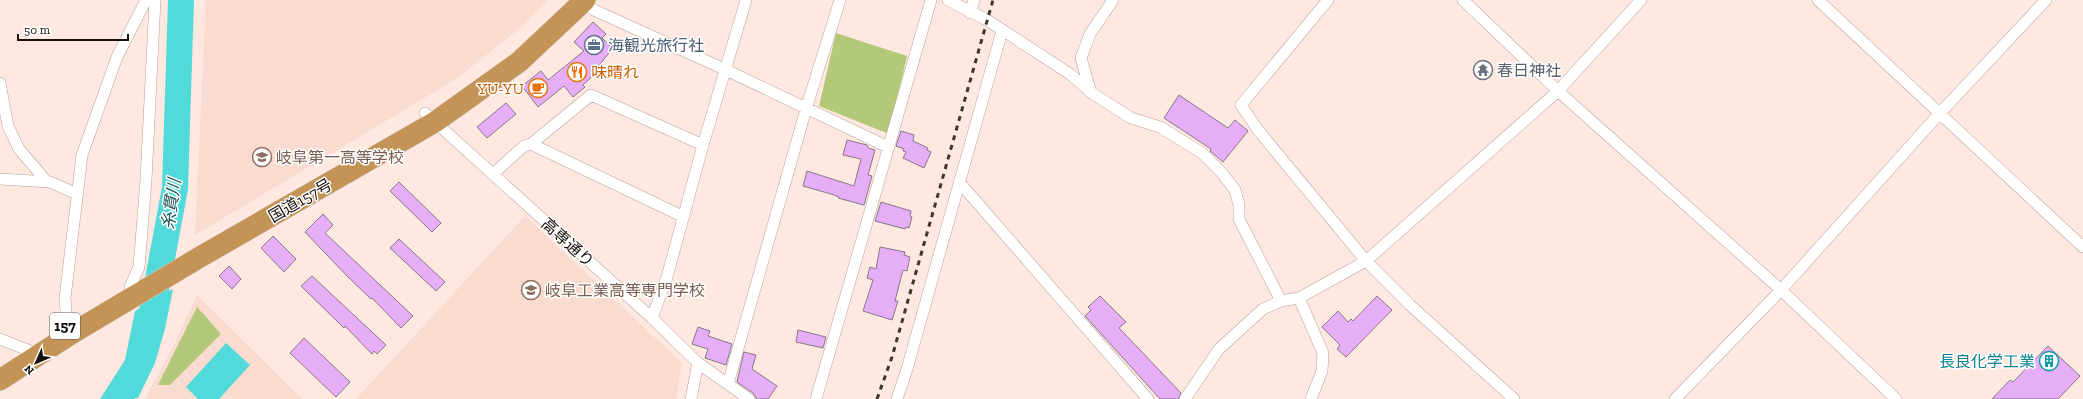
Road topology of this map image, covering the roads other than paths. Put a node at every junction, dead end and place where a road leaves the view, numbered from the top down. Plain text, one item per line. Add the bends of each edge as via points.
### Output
1 (146, 0) edge
2 (155, 0) edge
3 (746, 0) edge
4 (840, 0) edge
5 (931, 0) edge
6 (948, 0) edge
7 (974, 0) edge
8 (1113, 0) edge
9 (1328, 0) edge
10 (1463, 0) edge
11 (1641, 0) edge
12 (1818, 0) edge
13 (2046, 0) edge
14 (577, 1) edge
15 (970, 13) junction
16 (1002, 31) junction
17 (724, 69) junction
18 (0, 83) edge
19 (1558, 91) junction
20 (1092, 93) junction
21 (806, 109) junction
22 (1940, 113) junction
23 (430, 117) junction
24 (530, 144) junction
25 (703, 145) junction
26 (888, 147) junction
27 (493, 174) junction
28 (0, 179) edge
29 (47, 182) junction
30 (960, 183) junction
31 (76, 194) junction
32 (684, 217) junction
33 (2083, 247) edge
34 (1366, 261) junction
35 (1781, 290) junction
36 (131, 292) junction
37 (1298, 298) junction
38 (1281, 301) junction
39 (652, 318) junction
40 (67, 325) junction
41 (0, 339) edge
42 (28, 350) junction
43 (698, 363) junction
44 (0, 367) edge
45 (0, 380) edge
46 (728, 384) junction
47 (691, 399) edge
48 (749, 399) edge
49 (816, 399) edge
50 (897, 399) edge
51 (1148, 399) edge
52 (1185, 399) edge
53 (1311, 399) edge
54 (1514, 399) edge
55 (1675, 399) edge
56 (1896, 399) edge

1 - 31 street via 117,57 95,115 82,155
2 - 36 street via 139,267
3 - 17 street
4 - 21 street
5 - 26 street
6 - 15 street
7 - 15 street
8 - 20 street via 1090,34 1081,58
9 - 34 street via 1241,105 1258,130
10 - 19 street
11 - 19 street
12 - 22 street
13 - 22 street
14 - 17 street
14 - 23 highway, 国道157号 / 157 via 509,52
15 - 16 street via 987,20
16 - 20 street via 1070,74
16 - 30 street
17 - 21 street
17 - 25 street
18 - 29 street via 8,126 19,149
19 - 34 street
19 - 35 street
20 - 38 street via 1130,118 1160,127 1202,153 1221,172 1235,190 1239,219
21 - 26 street
21 - 46 street
22 - 33 street
22 - 35 street
23 - 27 street, 高専通り
23 - 36 highway, 国道157号 / 157
24 - 25 street via 591,95
24 - 27 street via 524,146
24 - 32 street
25 - 32 street
26 - 49 street
27 - 39 street, 高専通り
28 - 29 street
29 - 31 street
30 - 50 street
30 - 51 street
31 - 40 street via 77,204 65,298
32 - 39 street
34 - 37 street
34 - 54 street via 1410,305
35 - 55 street
35 - 56 street
36 - 40 highway, 国道157号 / 157
36 - 45 highway, 国道157号 / 157
37 - 38 street
37 - 53 street via 1323,353 1322,371
38 - 52 street via 1263,309 1219,349
39 - 43 street, 高専通り
40 - 42 highway, 国道157号 / 157
41 - 42 street
42 - 44 highway, 国道157号 / 157
43 - 46 street, 高専通り
43 - 47 street
46 - 48 street, 高専通り

